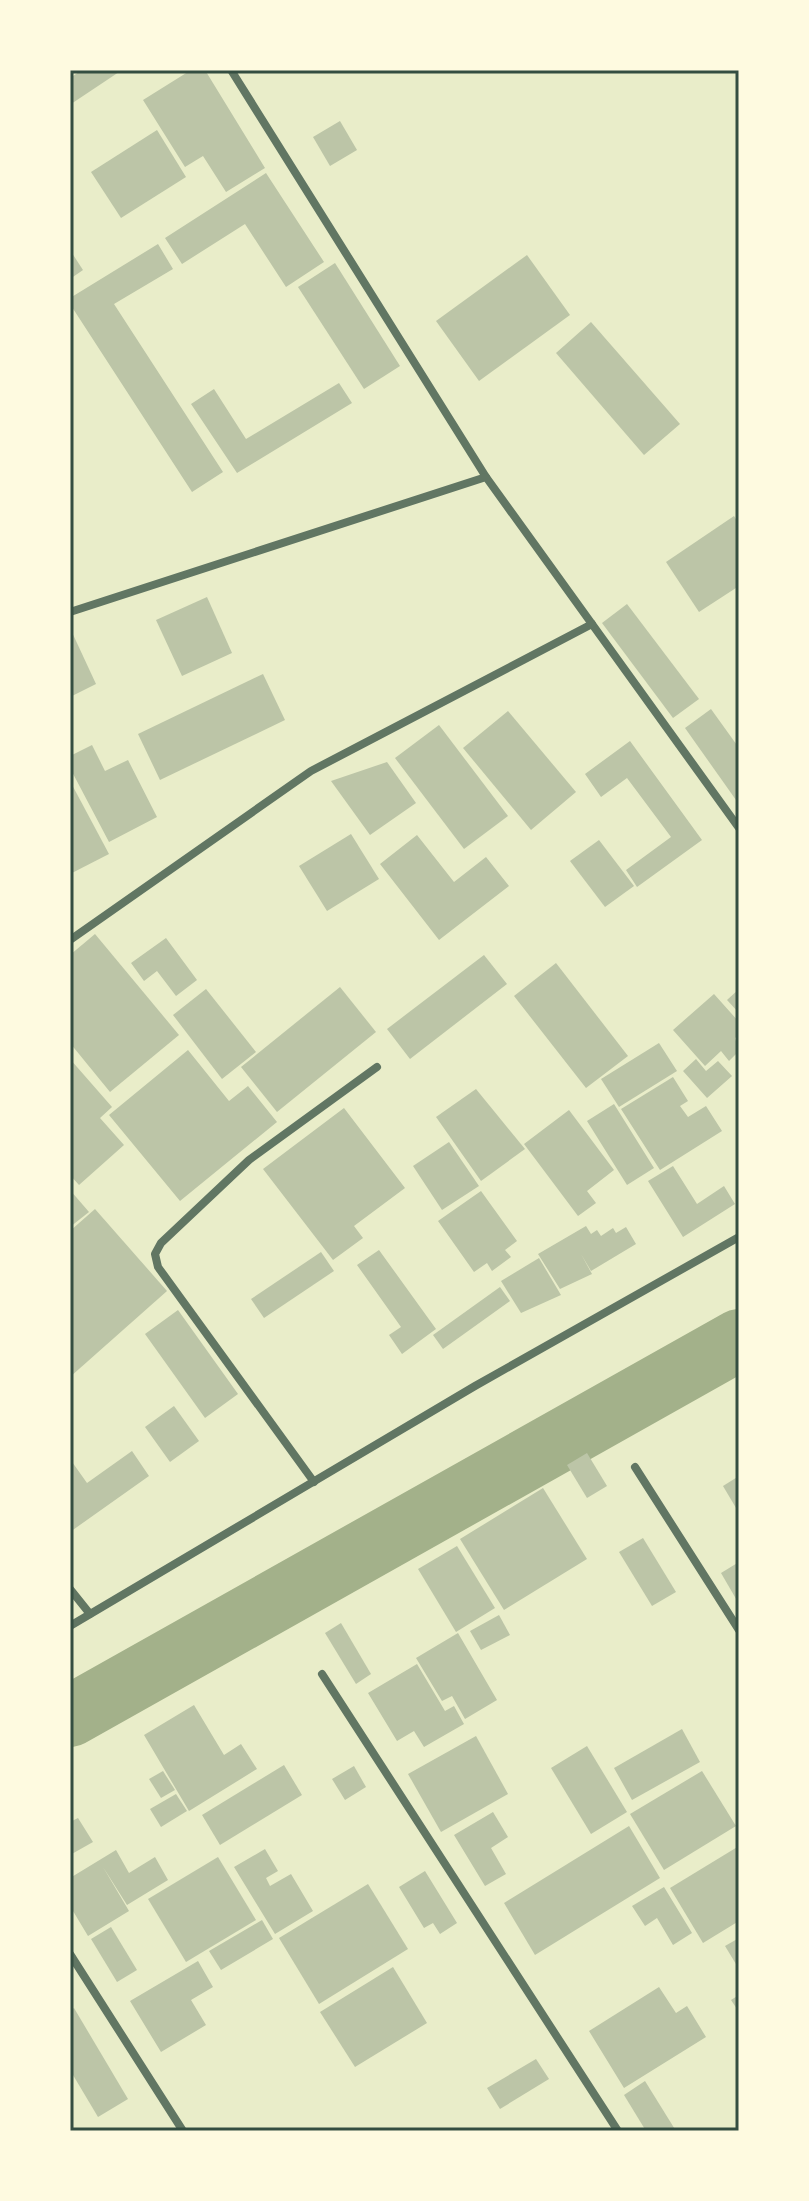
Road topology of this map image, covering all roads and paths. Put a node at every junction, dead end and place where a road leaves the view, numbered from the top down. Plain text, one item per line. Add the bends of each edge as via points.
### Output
1 (231, 70) edge
2 (486, 477) junction
3 (70, 612) edge
4 (592, 624) junction
5 (739, 828) edge
6 (70, 940) edge
7 (377, 1067) dead end
8 (739, 1237) edge
9 (635, 1467) dead end
10 (314, 1482) junction
11 (70, 1589) edge
12 (90, 1614) junction
13 (70, 1626) edge
14 (739, 1630) edge
15 (322, 1674) dead end
16 (70, 1954) edge
17 (183, 2131) edge
18 (618, 2131) edge

1 - 2 street
2 - 3 street
2 - 4 street
4 - 5 street
4 - 6 street via 311,771
7 - 10 street via 249,1160 155,1254 158,1267
8 - 10 street
9 - 14 street
10 - 12 street
11 - 12 street
12 - 13 street
15 - 18 street
16 - 17 street

